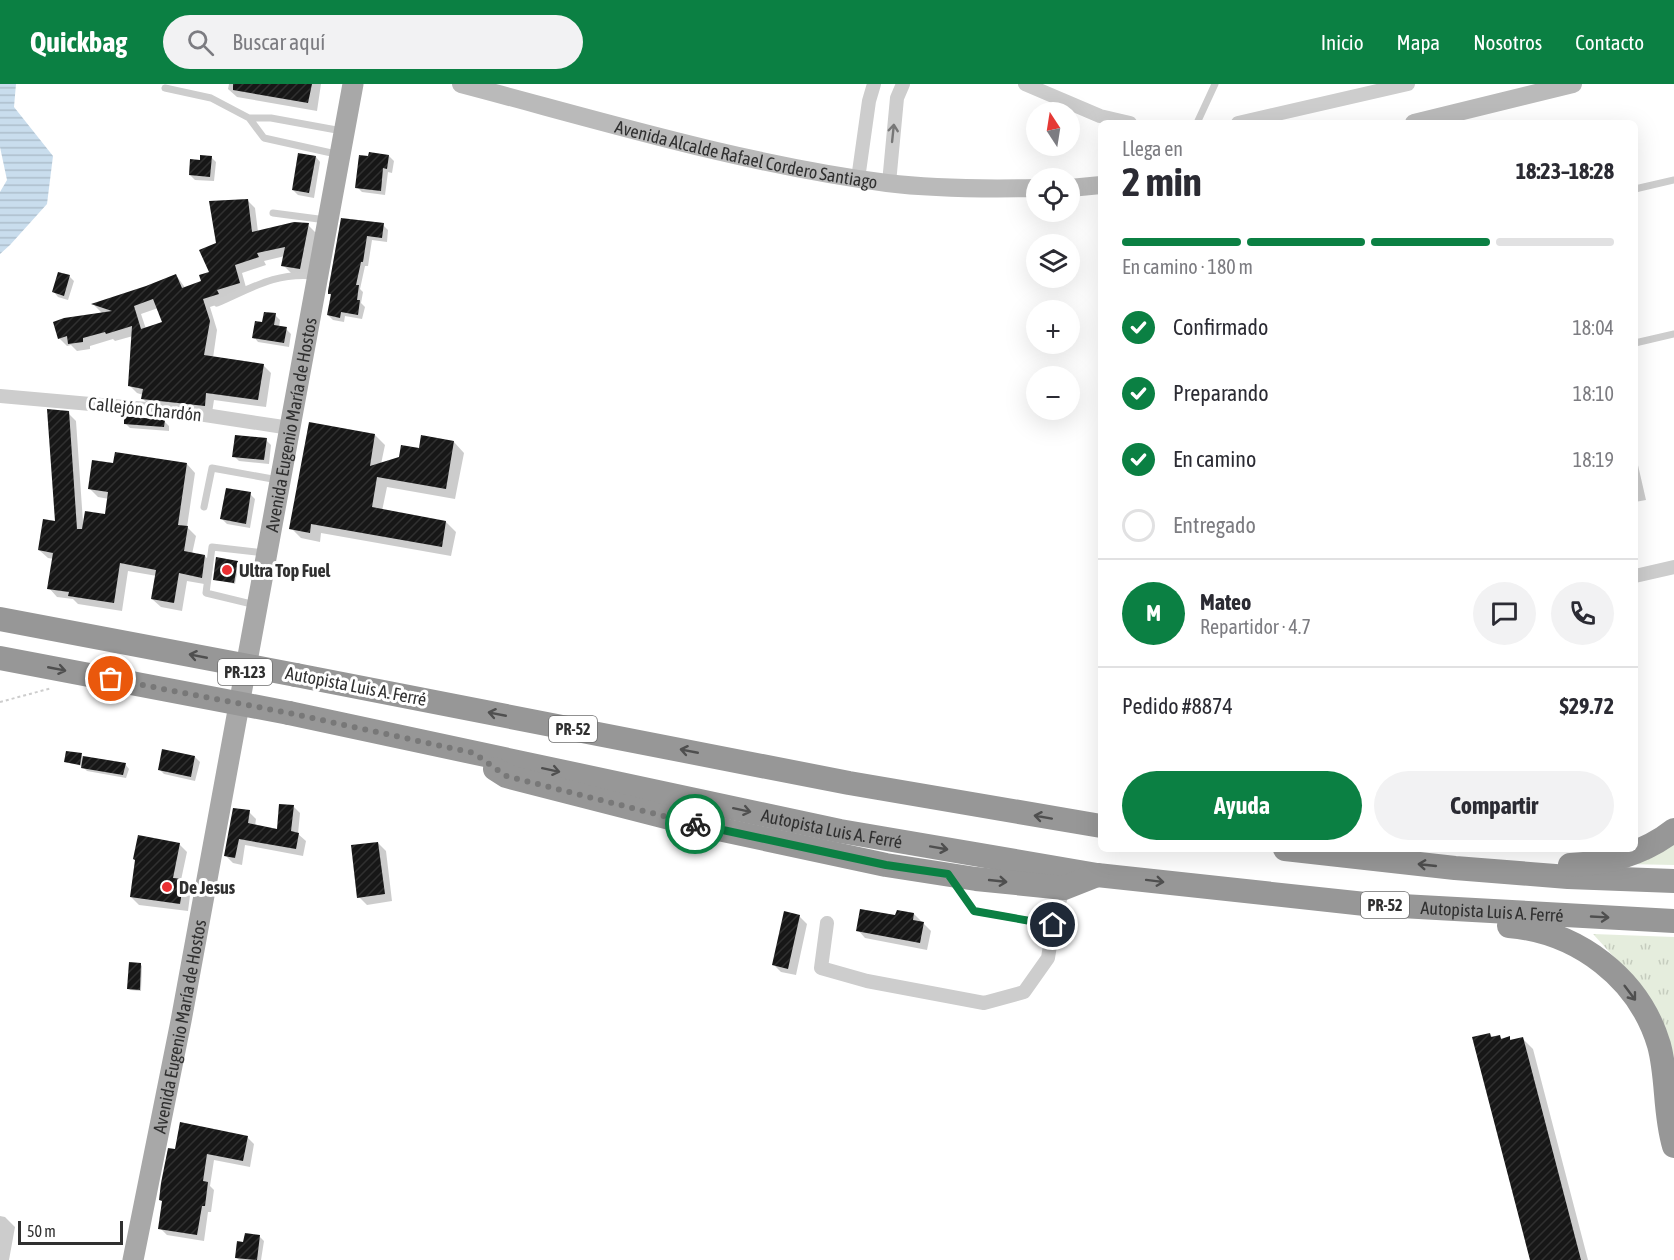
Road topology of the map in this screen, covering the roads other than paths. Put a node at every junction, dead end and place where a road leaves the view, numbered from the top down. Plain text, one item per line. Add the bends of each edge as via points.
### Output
1 (353, 84) edge
2 (462, 84) edge
3 (874, 84) edge
4 (903, 84) edge
5 (1025, 84) edge
6 (1215, 84) edge
7 (1408, 84) edge
8 (1573, 84) edge
9 (165, 88) dead end
10 (249, 118) junction
11 (1117, 120) edge
12 (1198, 120) edge
13 (1251, 120) edge
14 (1426, 120) edge
15 (344, 132) junction
16 (340, 155) junction
17 (858, 179) junction
18 (1674, 180) edge
19 (889, 183) junction
20 (1098, 185) edge
21 (1080, 187) edge
22 (1638, 188) edge
23 (1026, 189) edge
24 (273, 213) dead end
25 (328, 220) junction
26 (318, 276) junction
27 (217, 303) dead end
28 (1674, 334) edge
29 (1638, 342) edge
30 (0, 396) edge
31 (290, 428) junction
32 (280, 480) junction
33 (204, 507) dead end
34 (267, 554) junction
35 (1674, 567) edge
36 (1638, 575) edge
37 (257, 605) junction
38 (0, 619) edge
39 (0, 658) edge
40 (474, 753) junction
41 (1098, 825) edge
42 (1674, 830) edge
43 (1638, 851) edge
44 (1311, 852) edge
45 (1634, 852) edge
46 (1455, 868) junction
47 (948, 874) junction
48 (1097, 874) junction
49 (1674, 880) edge
50 (1064, 888) junction
51 (1365, 904) junction
52 (1674, 921) edge
53 (827, 923) dead end
54 (1053, 925) junction
55 (1674, 1146) edge
56 (133, 1260) edge

1 - 15 main road, Avenida Eugenio María de Hostos / PR-123
2 - 17 street, Avenida Alcalde Rafael Cordero Santiago via 763,162
3 - 17 street
19 -> 4 street via 897,98
5 - 11 street
6 - 12 lane
7 - 13 street
8 - 14 street
9 - 10 lane via 211,98
10 - 15 lane via 271,118
10 - 16 lane via 264,138
15 - 16 main road, Avenida Eugenio María de Hostos / PR-123
16 - 25 main road, Avenida Eugenio María de Hostos / PR-123
17 - 19 street, Avenida Alcalde Rafael Cordero Santiago
18 - 22 lane
19 - 23 street, Avenida Alcalde Rafael Cordero Santiago
20 - 21 street
24 - 25 lane
25 - 26 main road, Avenida Eugenio María de Hostos / PR-123
26 - 27 lane via 283,276
26 - 31 main road, Avenida Eugenio María de Hostos / PR-123
28 - 29 lane
30 - 31 street, Callejón Chardón via 192,413
31 - 32 main road, Avenida Eugenio María de Hostos / PR-123
32 - 33 lane via 212,468
32 - 34 main road, Avenida Eugenio María de Hostos / PR-123
34 - 37 main road, Avenida Eugenio María de Hostos / PR-123
34 - 37 lane via 212,547 206,593
35 - 36 street
37 - 56 main road, Avenida Eugenio María de Hostos / PR-123
41 -> 38 highway, Autopista Luis A. Ferré / PR-52, bridge via 849,783
39 -> 40 highway, Autopista Luis A. Ferré / PR-52, bridge
40 - 47 highway via 506,776 681,821 886,865
40 -> 48 highway, Autopista Luis A. Ferré / PR-52 via 840,831
42 - 43 highway
46 -> 44 highway
45 - 46 highway via 1599,862 1566,865 1500,862
46 - 49 highway
47 -> 50 highway
47 - 54 lane via 974,911
48 - 50 highway
48 -> 51 highway, Autopista Luis A. Ferré / PR-52
50 - 54 street
51 -> 52 highway, Autopista Luis A. Ferré / PR-52
51 -> 55 highway via 1420,918 1537,930 1594,955 1630,991 1654,1032 1663,1063
53 - 54 street via 821,968 867,981 984,1003 1024,992 1048,958

